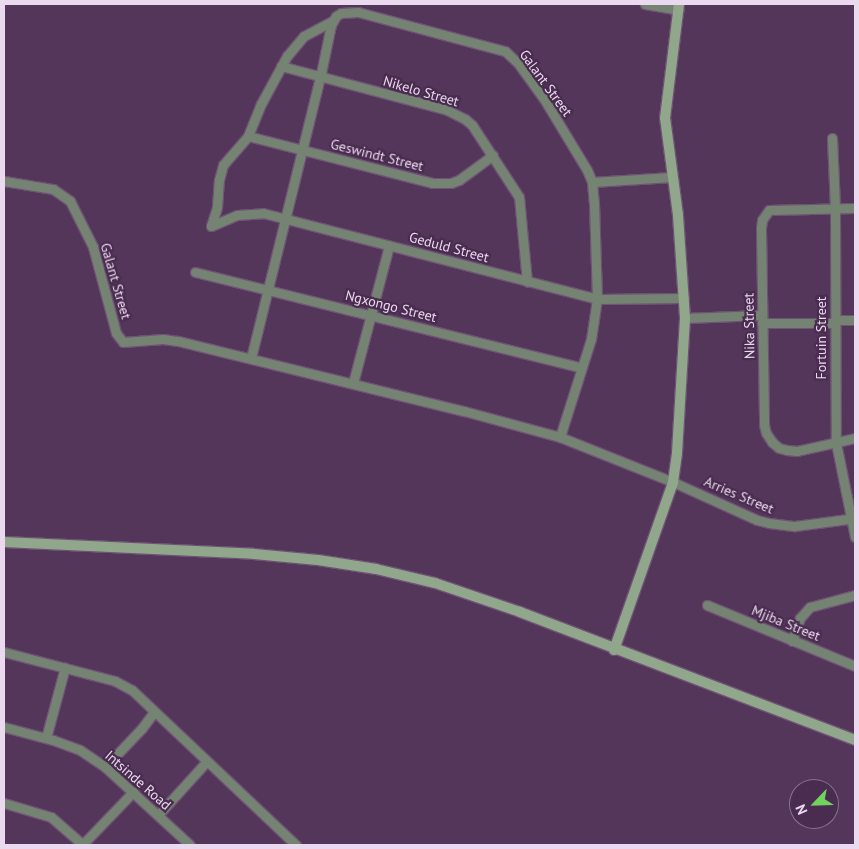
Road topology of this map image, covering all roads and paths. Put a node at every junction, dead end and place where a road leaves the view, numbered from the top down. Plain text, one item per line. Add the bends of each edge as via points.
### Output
1 (645, 4) edge
2 (679, 7) edge
3 (332, 21) junction
4 (281, 66) junction
5 (320, 78) junction
6 (248, 136) junction
7 (832, 138) dead end
8 (302, 150) junction
9 (493, 155) junction
10 (672, 177) junction
11 (4, 181) edge
12 (592, 182) junction
13 (835, 208) junction
14 (855, 208) edge
15 (285, 219) junction
16 (211, 226) joint
17 (389, 246) junction
18 (195, 272) dead end
19 (528, 282) junction
20 (267, 289) junction
21 (684, 298) junction
22 (597, 299) junction
23 (370, 314) junction
24 (685, 318) junction
25 (762, 319) junction
26 (855, 320) edge
27 (835, 322) junction
28 (251, 358) junction
29 (580, 367) junction
30 (353, 383) junction
31 (560, 437) junction
32 (855, 438) edge
33 (836, 443) junction
34 (673, 482) junction
35 (853, 518) edge
36 (855, 537) edge
37 (4, 542) edge
38 (855, 595) edge
39 (707, 605) dead end
40 (792, 641) junction
41 (614, 650) junction
42 (4, 652) edge
43 (855, 666) edge
44 (65, 667) junction
45 (154, 712) junction
46 (4, 728) edge
47 (46, 738) junction
48 (855, 740) edge
49 (206, 762) junction
50 (105, 766) junction
51 (133, 792) junction
52 (4, 803) edge
53 (158, 815) junction
54 (186, 844) edge
55 (82, 845) edge
56 (296, 845) edge

1 - 2 street
2 - 10 street via 666,100
3 - 4 street, Galant Street via 304,36
3 - 5 street
3 - 12 street, Galant Street via 341,13 352,10 504,51 518,63 544,99
4 - 5 street, Nikelo Street
4 - 6 street, Galant Street
5 - 8 street
5 - 9 street, Nikelo Street via 457,114 472,125
6 - 8 street, Geswindt Street
6 - 16 street, Galant Street via 223,165
7 - 13 street, Fortuin Street
8 - 9 street, Geswindt Street via 423,182 442,184 459,180
8 - 15 street
9 - 19 street, Nikelo Street via 519,197
10 - 12 street
10 - 21 street
11 - 28 street, Galant Street via 53,190 70,201 93,248 116,333 124,342 163,339
12 - 22 street, Galant Street
13 - 14 street
13 - 25 street, Nika Street via 766,212 761,228
13 - 27 street, Fortuin Street
15 - 16 street, Geduld Street via 254,212
15 - 17 street, Geduld Street
15 - 20 street
17 - 19 street, Geduld Street
17 - 23 street
18 - 20 street, Ngxongo Street
19 - 22 street, Geduld Street
20 - 23 street, Ngxongo Street
20 - 28 street
21 - 22 street, Geduld Street
21 - 24 street
22 - 29 street, Galant Street via 591,340
23 - 29 street, Ngxongo Street
23 - 30 street
24 - 25 street
24 - 34 street via 681,411
25 - 27 street
25 - 33 street, Nika Street via 766,433 772,442 788,450
26 - 27 street
27 - 33 street, Fortuin Street
28 - 30 street, Galant Street
29 - 31 street, Galant Street
30 - 31 street, Galant Street
31 - 34 street, Galant Street
32 - 33 street
33 - 35 street, Fortuin Street
34 - 35 street, Arries Street via 769,524 795,526
34 - 41 street
35 - 36 street, Fortuin Street
37 - 41 street via 254,554 376,569 435,583 520,612
38 - 40 street via 810,608 800,618
39 - 40 street, Mjiba Street
40 - 43 street, Mjiba Street
41 - 48 street
42 - 44 street
44 - 45 street via 124,685
44 - 47 street
45 - 49 street
45 - 50 street
46 - 47 street, Intsinde Road
47 - 50 street, Intsinde Road via 80,750
49 - 53 street
49 - 56 street
50 - 51 street, Intsinde Road
51 - 53 street, Intsinde Road
51 - 55 street
52 - 55 street via 51,817
53 - 54 street, Intsinde Road

